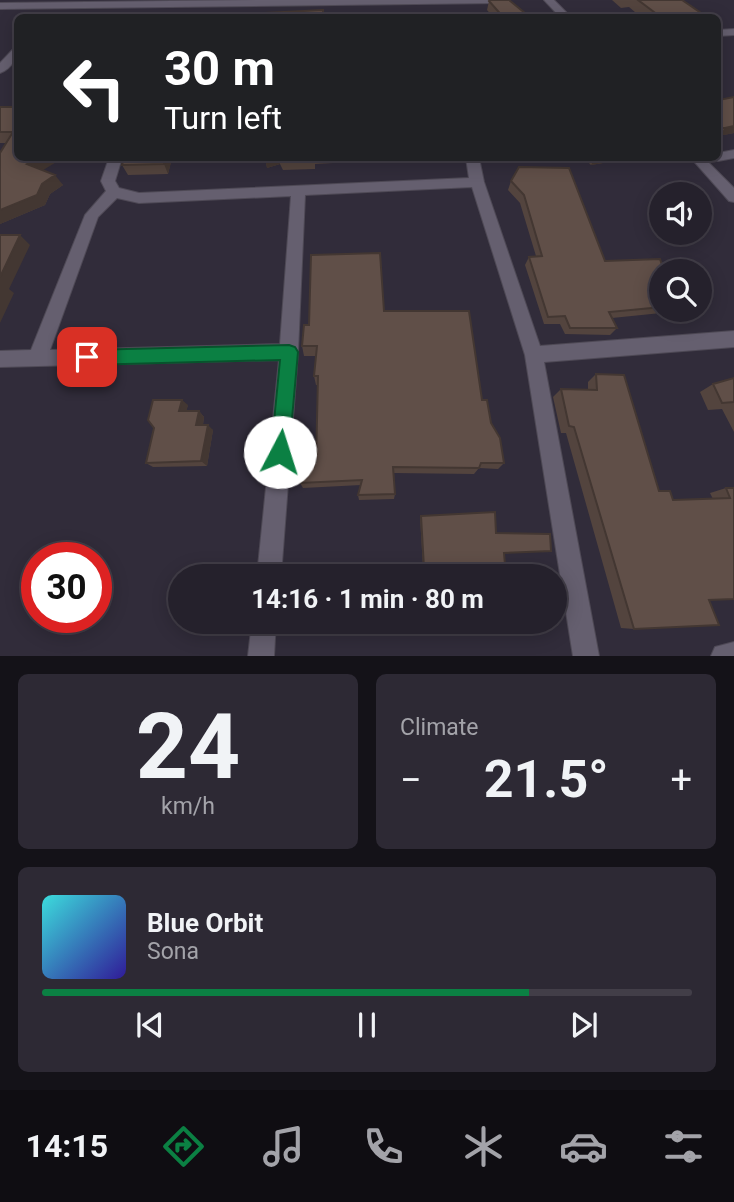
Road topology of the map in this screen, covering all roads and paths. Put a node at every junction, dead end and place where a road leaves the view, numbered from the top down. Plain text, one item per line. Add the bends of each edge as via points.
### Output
1 (499, 0) edge
2 (549, 0) edge
3 (382, 1) edge
4 (42, 4) edge
5 (437, 4) edge
6 (171, 5) junction
7 (0, 6) edge
8 (167, 14) edge
9 (563, 14) edge
10 (14, 52) edge
11 (0, 70) edge
12 (115, 161) edge
13 (474, 161) edge
14 (705, 161) edge
15 (477, 182) junction
16 (298, 191) junction
17 (114, 192) junction
18 (734, 197) edge
19 (734, 339) edge
20 (289, 352) junction
21 (534, 355) junction
22 (0, 359) edge
23 (37, 359) junction
24 (269, 564) edge
25 (263, 634) edge
26 (734, 655) edge
27 (261, 656) edge
28 (586, 656) edge
29 (724, 656) edge

1 - 5 street
2 - 9 street
3 - 5 street
3 - 6 street
4 - 6 street
4 - 7 street
6 - 8 street
10 - 11 street
12 - 17 street via 108,181
13 - 15 street
14 - 18 street
15 - 16 street
15 - 21 street
16 - 17 street via 139,198
16 - 20 street
17 - 23 street via 92,215
19 - 21 street
20 - 23 street
20 - 24 street
21 - 28 street
22 - 23 street
25 - 27 street
26 - 29 street

